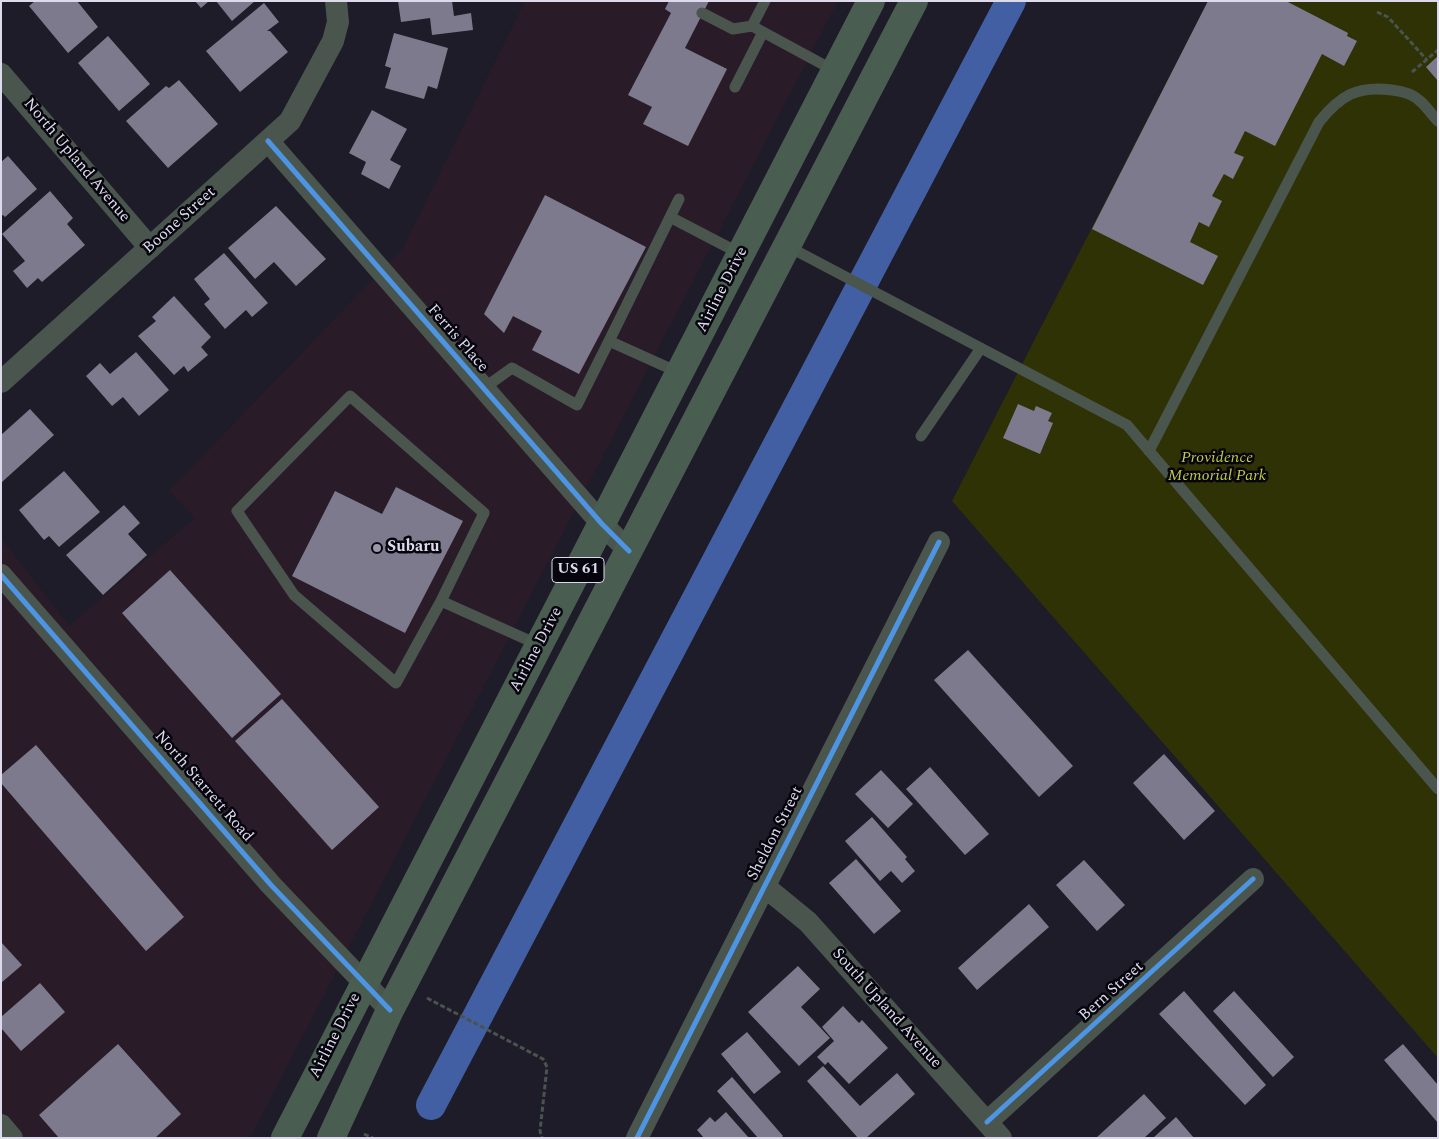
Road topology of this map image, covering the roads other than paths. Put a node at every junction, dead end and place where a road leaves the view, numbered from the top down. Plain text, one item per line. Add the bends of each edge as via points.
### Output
1 (336, 1) edge
2 (765, 1) edge
3 (871, 1) edge
4 (914, 1) edge
5 (702, 13) dead end
6 (752, 26) junction
7 (763, 32) junction
8 (835, 71) junction
9 (1, 74) edge
10 (735, 86) dead end
11 (1438, 121) edge
12 (268, 141) junction
13 (679, 199) dead end
14 (670, 217) junction
15 (754, 228) junction
16 (786, 246) junction
17 (150, 248) junction
18 (741, 254) junction
19 (609, 341) junction
20 (981, 348) junction
21 (680, 373) junction
22 (1, 382) edge
23 (484, 388) junction
24 (921, 436) dead end
25 (1149, 451) junction
26 (602, 524) junction
27 (939, 542) dead end
28 (629, 551) junction
29 (1, 575) edge
30 (440, 600) junction
31 (539, 645) junction
32 (1438, 789) edge
33 (1253, 879) dead end
34 (764, 886) junction
35 (363, 982) junction
36 (390, 1010) junction
37 (1, 1125) edge
38 (994, 1130) edge
39 (12, 1138) edge
40 (284, 1138) edge
41 (332, 1138) edge
42 (637, 1138) edge

1 - 12 street, Boone Street via 338,22 333,41 290,121
2 - 6 lane
3 - 8 highway, Airline Drive / US 61
4 - 16 highway, US 61
5 - 6 lane via 733,29
6 - 7 lane
7 - 8 lane
7 - 10 lane
8 - 15 highway, Airline Drive / US 61
9 - 17 street, North Upland Avenue
11 - 25 lane via 1419,100 1376,88 1356,91 1335,104 1319,122
12 - 17 street, Boone Street
12 - 23 street, Ferris Place
13 - 14 lane
14 - 18 lane
14 - 19 lane
15 - 16 highway
15 - 18 highway, Airline Drive / US 61
16 - 20 lane
16 - 28 highway, US 61
17 - 22 street, Boone Street
18 - 21 highway, Airline Drive / US 61
19 - 21 lane
19 - 23 lane via 577,405 512,368
20 - 24 lane
20 - 25 lane via 1127,425
21 - 26 highway, Airline Drive / US 61
23 - 26 street, Ferris Place
25 - 32 lane
26 - 28 street, Ferris Place
26 - 31 highway, Airline Drive / US 61
27 - 34 street, Sheldon Street
28 - 36 highway, US 61
29 - 35 street, North Starrett Road via 271,885
30 - 30 lane via 396,683 294,595 237,511 350,396 484,513
30 - 31 lane
31 - 35 highway, Airline Drive / US 61
33 - 38 street, Bern Street
34 - 38 street, South Upland Avenue via 808,922
34 - 42 street, Sheldon Street
35 - 36 street, North Starrett Road
35 - 40 highway, Airline Drive / US 61
36 - 41 highway, US 61
37 - 39 street

